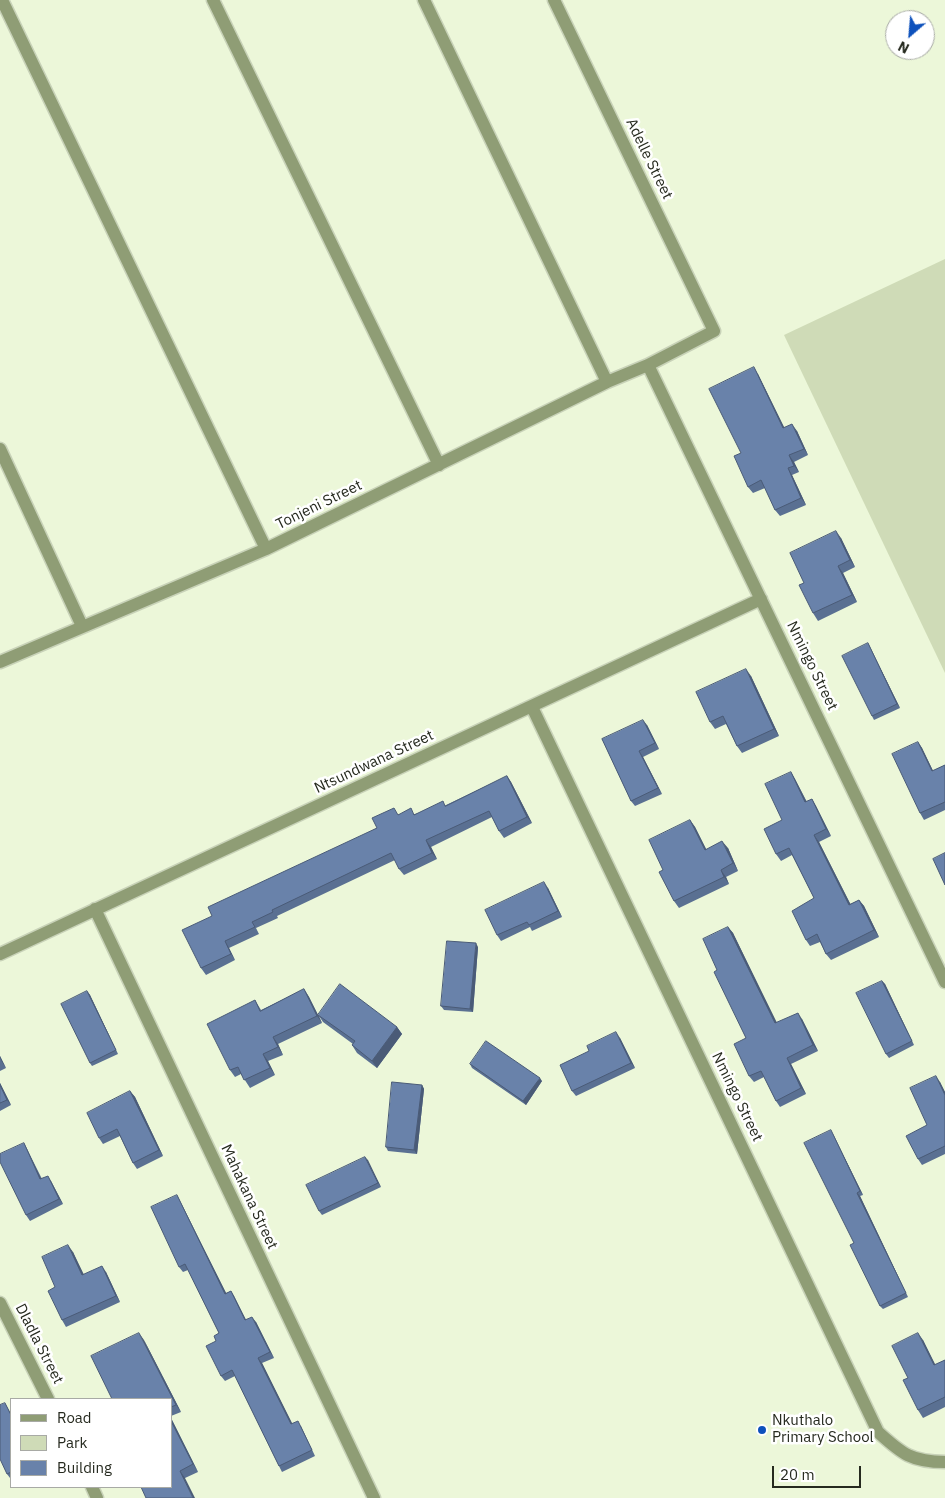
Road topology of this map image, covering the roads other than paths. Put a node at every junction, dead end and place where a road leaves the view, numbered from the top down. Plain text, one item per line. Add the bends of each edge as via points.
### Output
1 (2, 0) edge
2 (213, 0) edge
3 (424, 0) edge
4 (554, 0) edge
5 (714, 331) joint
6 (648, 365) junction
7 (607, 382) junction
8 (0, 449) edge
9 (439, 464) junction
10 (266, 549) junction
11 (761, 599) junction
12 (82, 626) junction
13 (0, 662) edge
14 (532, 707) junction
15 (95, 909) junction
16 (0, 954) edge
17 (945, 982) edge
18 (0, 1303) edge
19 (48, 1398) edge
20 (945, 1462) edge
21 (374, 1498) edge

1 - 10 street
2 - 9 street
3 - 7 street
4 - 5 street, Adelle Street
5 - 6 street, Tonjeni Street
6 - 7 street, Tonjeni Street
6 - 11 street, Nmingo Street
7 - 9 street, Tonjeni Street
8 - 12 street
9 - 10 street, Tonjeni Street
10 - 12 street, Tonjeni Street
11 - 14 street, Ntsundwana Street
11 - 17 street, Nmingo Street
12 - 13 street, Tonjeni Street
14 - 15 street, Ntsundwana Street
14 - 20 street, Nmingo Street via 878,1432 900,1453 923,1462
15 - 16 street, Ntsundwana Street
15 - 21 street, Mahakana Street
18 - 19 street, Dladla Street

